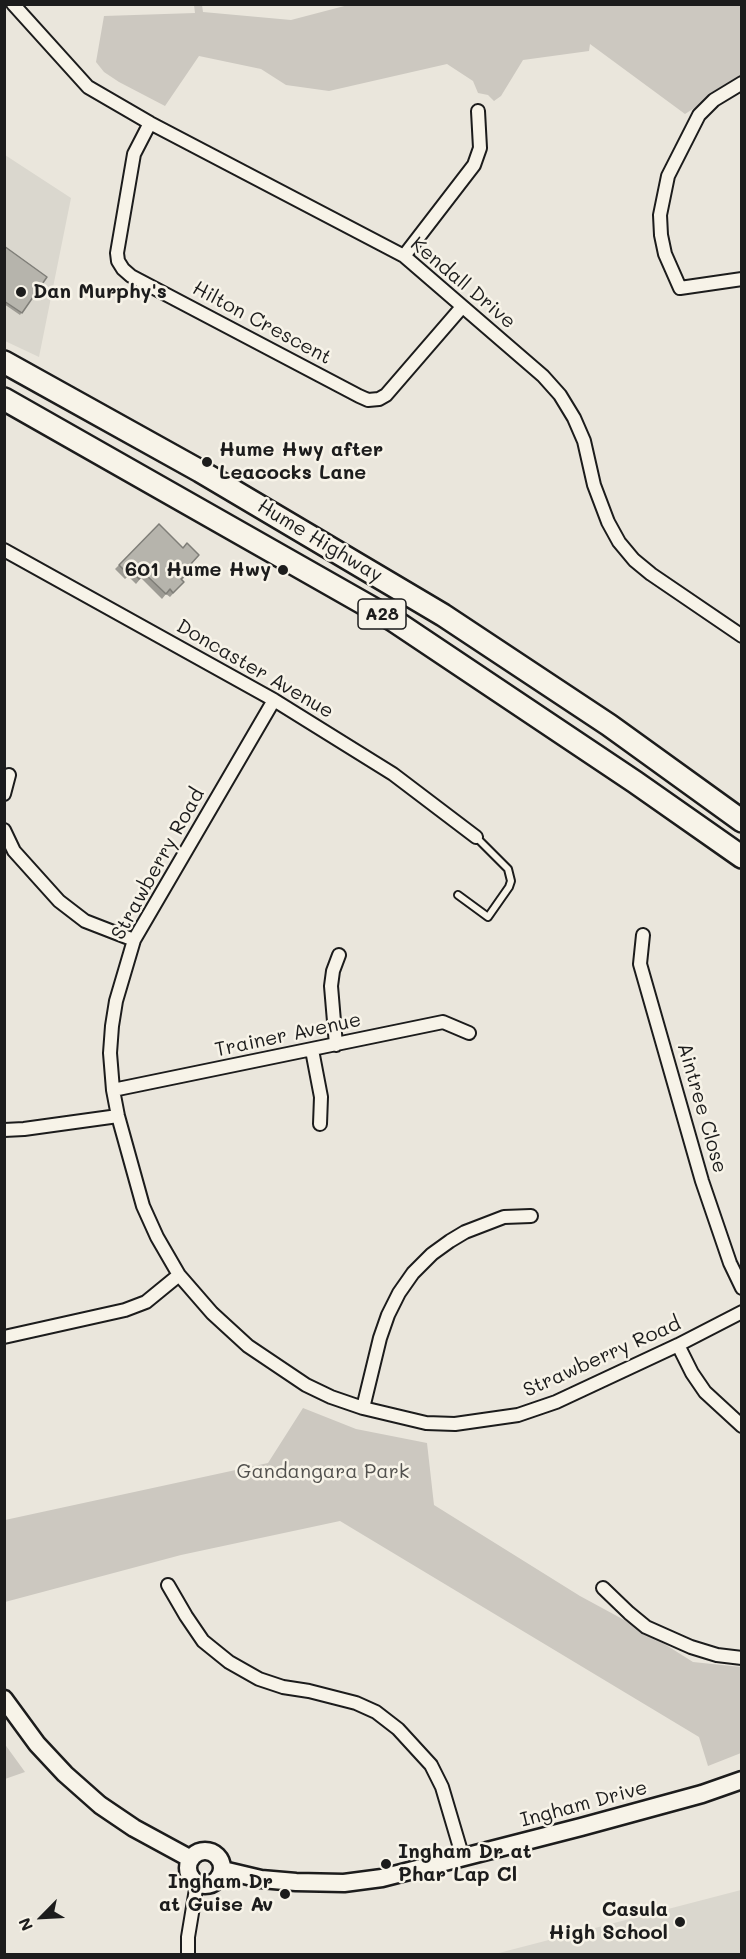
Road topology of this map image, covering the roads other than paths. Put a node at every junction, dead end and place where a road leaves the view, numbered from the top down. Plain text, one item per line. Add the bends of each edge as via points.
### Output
1 (12, 4) edge
2 (741, 83) edge
3 (478, 111) dead end
4 (150, 123) junction
5 (404, 256) junction
6 (741, 279) edge
7 (462, 307) junction
8 (4, 362) edge
9 (4, 399) edge
10 (4, 550) edge
11 (741, 636) edge
12 (274, 700) junction
13 (9, 775) dead end
14 (4, 794) edge
15 (741, 821) edge
16 (4, 830) edge
17 (476, 837) joint
18 (741, 857) edge
19 (458, 895) dead end
20 (643, 935) dead end
21 (134, 940) junction
22 (339, 955) dead end
23 (469, 1033) dead end
24 (336, 1045) junction
25 (312, 1050) junction
26 (113, 1090) junction
27 (118, 1116) junction
28 (320, 1124) dead end
29 (4, 1130) edge
30 (531, 1216) dead end
31 (179, 1275) junction
32 (741, 1288) edge
33 (741, 1312) edge
34 (4, 1337) edge
35 (678, 1345) junction
36 (363, 1408) junction
37 (741, 1426) edge
38 (168, 1585) dead end
39 (603, 1588) dead end
40 (741, 1658) edge
41 (4, 1699) edge
42 (741, 1780) edge
43 (463, 1858) junction
44 (191, 1859) junction
45 (223, 1870) junction
46 (196, 1883) junction
47 (188, 1954) edge

1 - 4 street, Kendall Drive via 88,87
2 - 6 street via 699,115 668,176 660,215 665,254 680,288
3 - 5 street via 480,148 474,165
4 - 5 street, Kendall Drive
4 - 7 street, Hilton Crescent via 134,154 117,253 118,261 131,276 368,400 386,395
5 - 7 street, Kendall Drive
7 - 11 street, Kendall Drive via 560,394 584,441 608,522 634,560
8 - 15 highway, Hume Highway / A28 via 200,471 443,615 609,725
9 - 18 highway, Hume Highway / A28 via 393,620
10 - 12 street, Doncaster Avenue
12 - 17 street, Doncaster Avenue via 393,774
12 - 21 street, Strawberry Road
13 - 14 street
16 - 21 street via 14,851 59,901 85,921
17 - 19 lane via 508,869 511,881 488,917
20 - 32 street, Aintree Close via 643,975 702,1181
21 - 26 street, Strawberry Road via 112,1026
22 - 24 street via 331,986
23 - 24 street, Trainer Avenue via 443,1022
24 - 25 street, Trainer Avenue
25 - 26 street, Trainer Avenue
25 - 28 street via 321,1097
26 - 27 street, Strawberry Road
27 - 29 street
27 - 31 street, Strawberry Road via 143,1206
30 - 36 street via 504,1217 465,1232 432,1254 413,1273 388,1315
31 - 34 street via 146,1302 125,1310
31 - 36 street, Strawberry Road via 212,1313 277,1367 331,1397
33 - 35 street, Strawberry Road
35 - 36 street, Strawberry Road via 556,1402 518,1415 455,1424 426,1423
35 - 37 street via 705,1392
38 - 43 street via 203,1641 229,1662 283,1687 356,1703 398,1729 431,1765
39 - 40 street via 646,1626 691,1647
41 - 44 street via 37,1744 100,1805
42 - 43 street, Ingham Drive
43 - 45 street, Ingham Drive via 344,1883 261,1879
44 - 45 street via 198,1852 209,1851 220,1859
44 - 46 street via 188,1870
45 - 46 street via 211,1884
46 - 47 street

